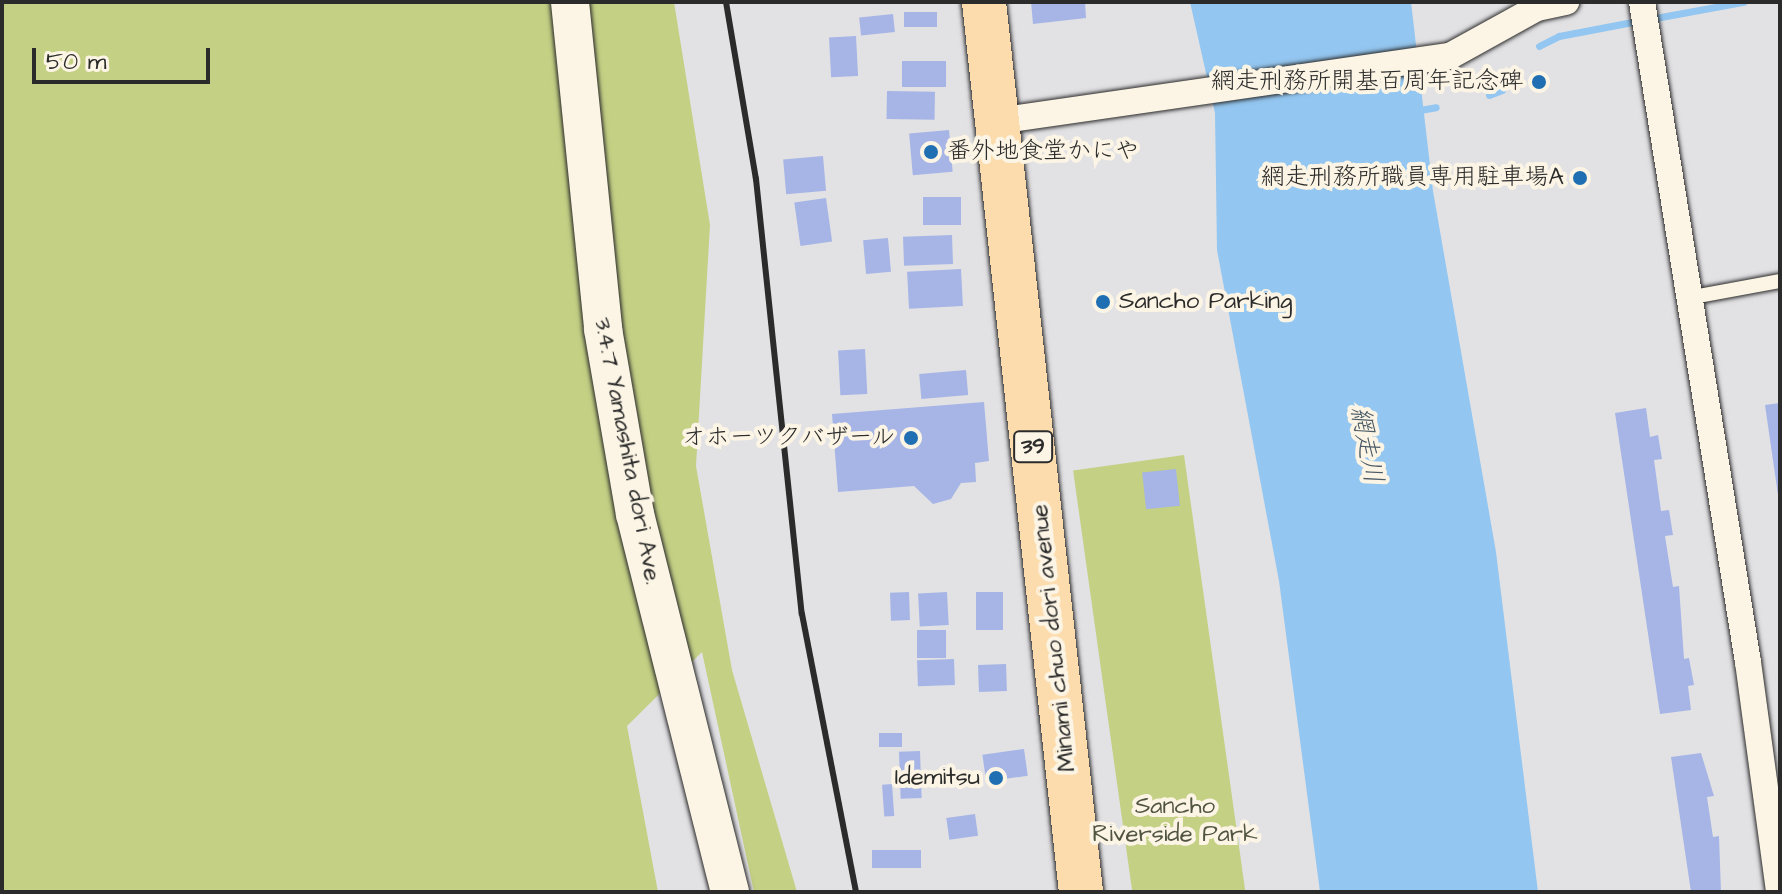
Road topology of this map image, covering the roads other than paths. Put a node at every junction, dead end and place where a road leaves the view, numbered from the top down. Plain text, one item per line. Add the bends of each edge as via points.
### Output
1 (570, 2) edge
2 (984, 2) edge
3 (1566, 2) edge
4 (1644, 13) edge
5 (997, 121) junction
6 (1780, 281) edge
7 (1687, 298) junction
8 (730, 892) edge
9 (1081, 892) edge
10 (1779, 892) edge

1 - 8 street, 3.4.7 Yamashita dori Ave. via 603,329 635,514
2 - 5 highway, Minami chuo dori avenue / 39
3 - 5 street via 1537,8 1450,56
4 - 7 street
5 - 9 highway, Minami chuo dori avenue / 39
6 - 7 lane
7 - 10 street via 1748,662

